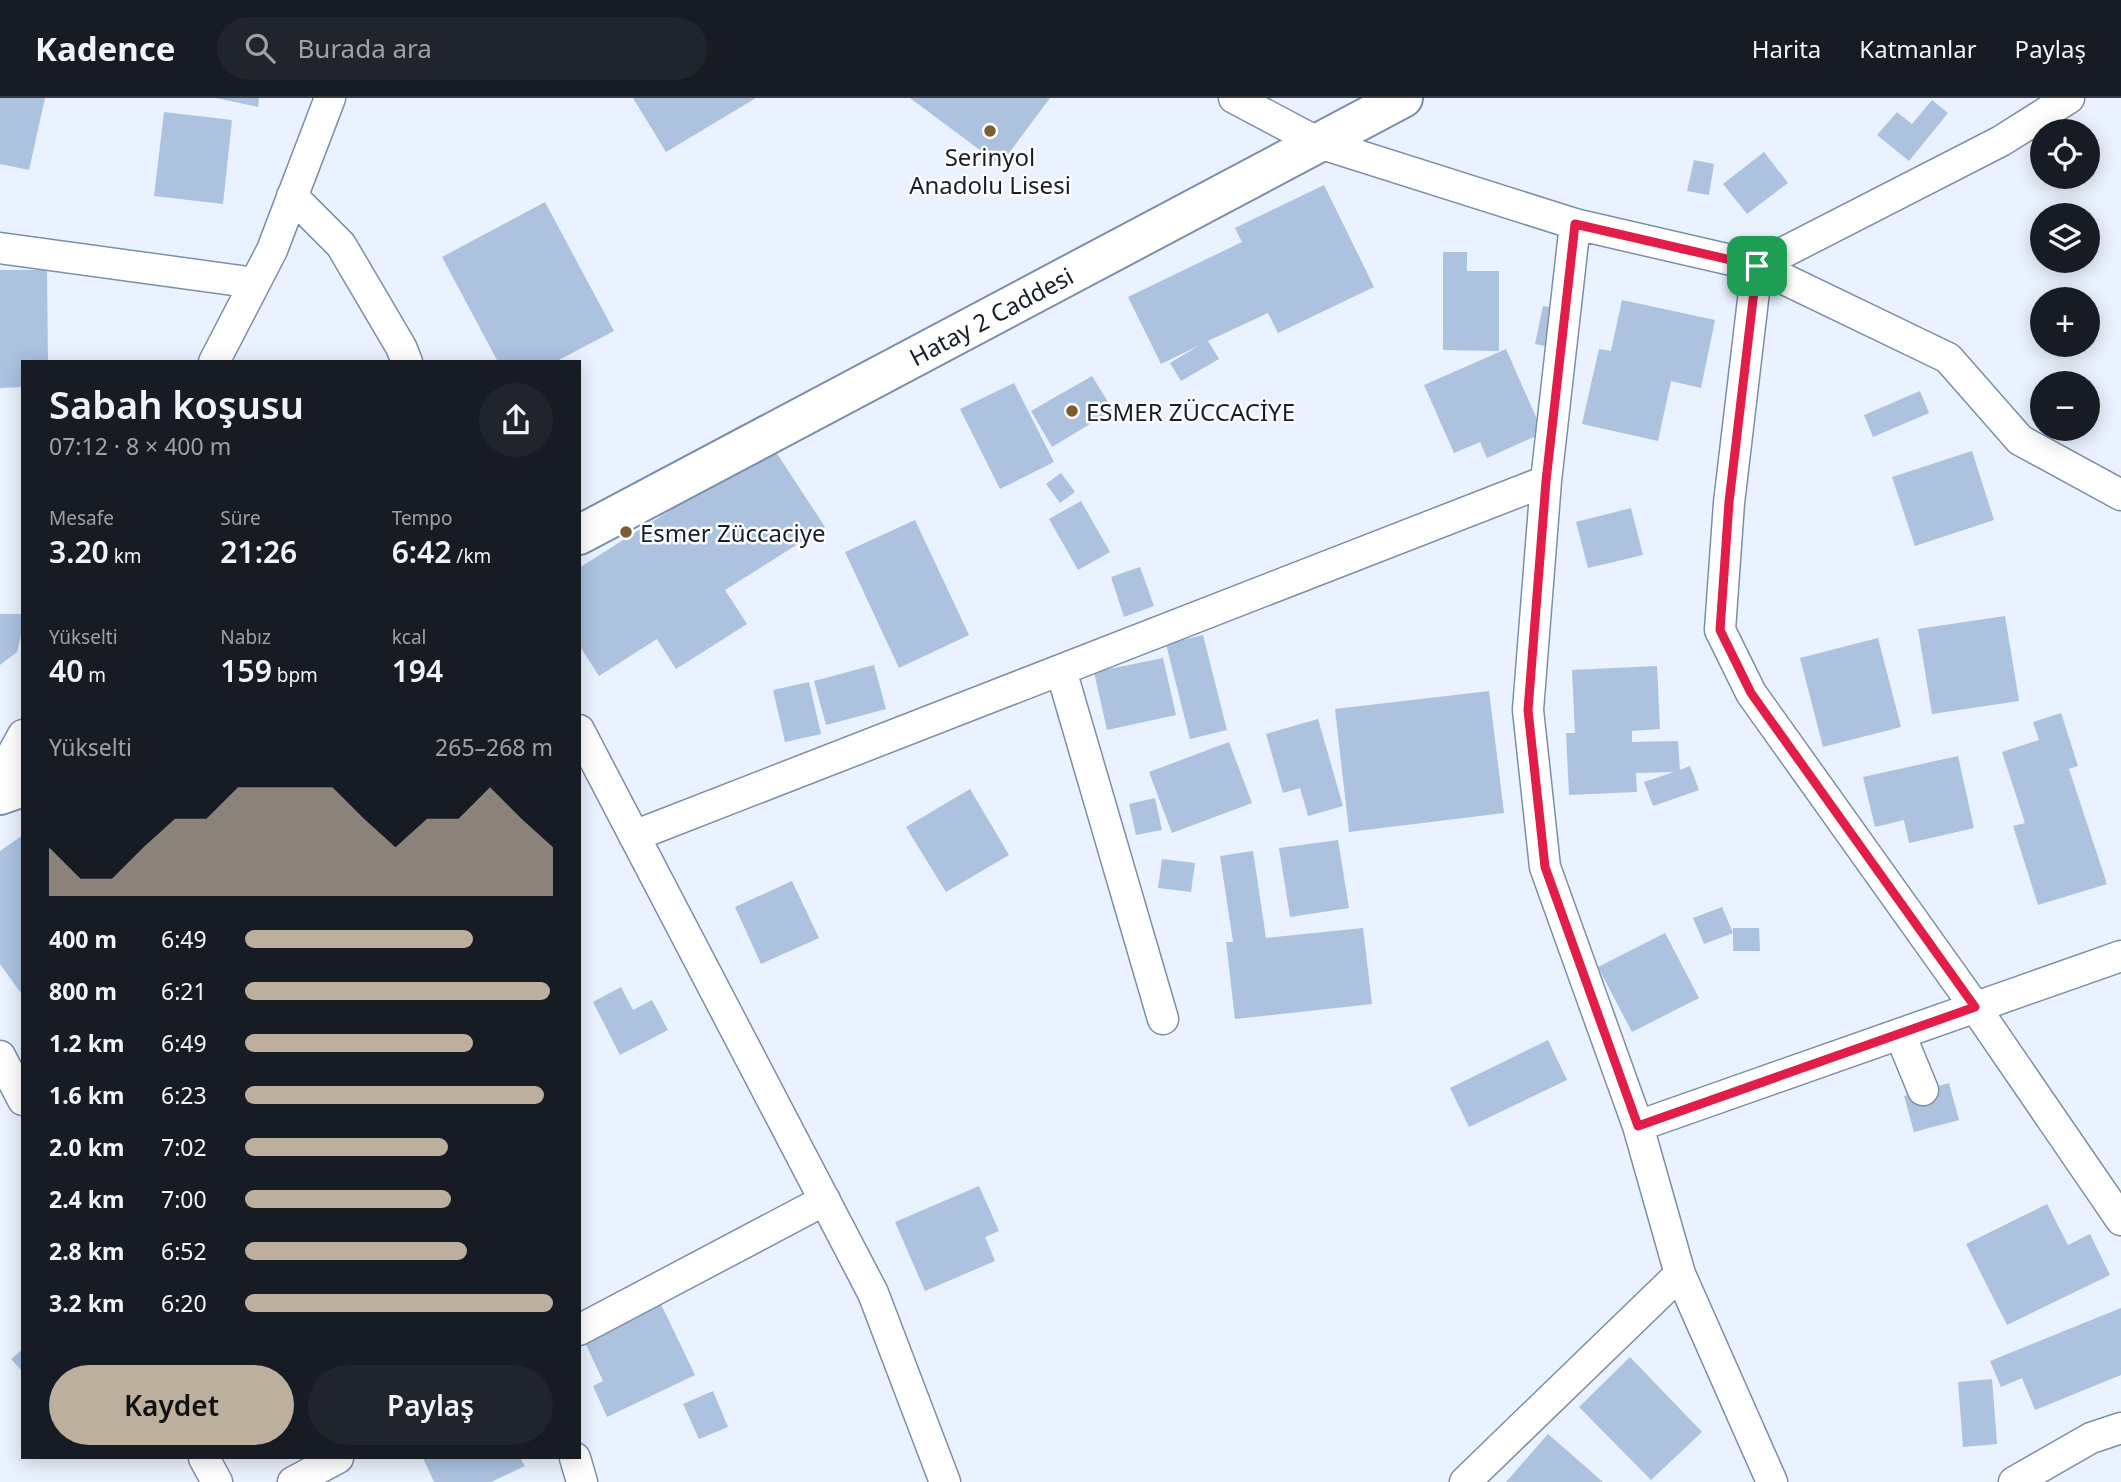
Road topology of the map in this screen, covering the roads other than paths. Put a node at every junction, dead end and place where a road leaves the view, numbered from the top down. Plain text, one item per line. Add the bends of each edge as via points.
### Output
1 (330, 98) edge
2 (1234, 98) edge
3 (1403, 98) edge
4 (2069, 98) edge
5 (1319, 142) junction
6 (292, 196) junction
7 (1575, 224) junction
8 (0, 248) edge
9 (1757, 266) junction
10 (255, 283) junction
11 (215, 360) edge
12 (406, 360) edge
13 (1546, 481) junction
14 (2121, 495) edge
15 (581, 534) edge
16 (1061, 670) junction
17 (581, 734) edge
18 (21, 739) edge
19 (0, 777) edge
20 (21, 789) edge
21 (0, 795) edge
22 (634, 836) junction
23 (2121, 957) edge
24 (1975, 1007) junction
25 (1163, 1019) dead end
26 (1900, 1034) junction
27 (0, 1056) edge
28 (1923, 1090) dead end
29 (21, 1096) edge
30 (1638, 1126) junction
31 (825, 1200) junction
32 (2121, 1220) edge
33 (1680, 1274) junction
34 (581, 1329) edge
35 (2121, 1428) edge
36 (206, 1459) edge
37 (336, 1459) edge
38 (575, 1459) edge
39 (217, 1482) edge
40 (293, 1482) edge
41 (582, 1482) edge
42 (945, 1482) edge
43 (1465, 1482) edge
44 (1772, 1482) edge
45 (2014, 1482) edge

1 - 6 street
2 - 5 street
3 - 5 street, Hatay 2 Caddesi
4 - 9 street via 2001,141
5 - 7 street
5 - 15 street, Hatay 2 Caddesi
6 - 10 street
6 - 12 street via 341,245
7 - 9 street
7 - 13 street
8 - 10 street
9 - 14 street via 1948,358 2020,440
9 - 24 street via 1729,502 1720,630 1751,693
10 - 11 street
13 - 16 street
13 - 30 street via 1528,710 1545,867
16 - 22 street
16 - 25 street
17 - 22 street
18 - 19 street
20 - 21 street
22 - 31 street
23 - 24 street
24 - 26 street
24 - 32 street
26 - 28 street
26 - 30 street
27 - 29 street
30 - 33 street
31 - 34 street
31 - 42 street via 873,1293
33 - 43 street
33 - 44 street
35 - 45 street via 2091,1438
36 - 39 street
37 - 40 street
38 - 41 street

